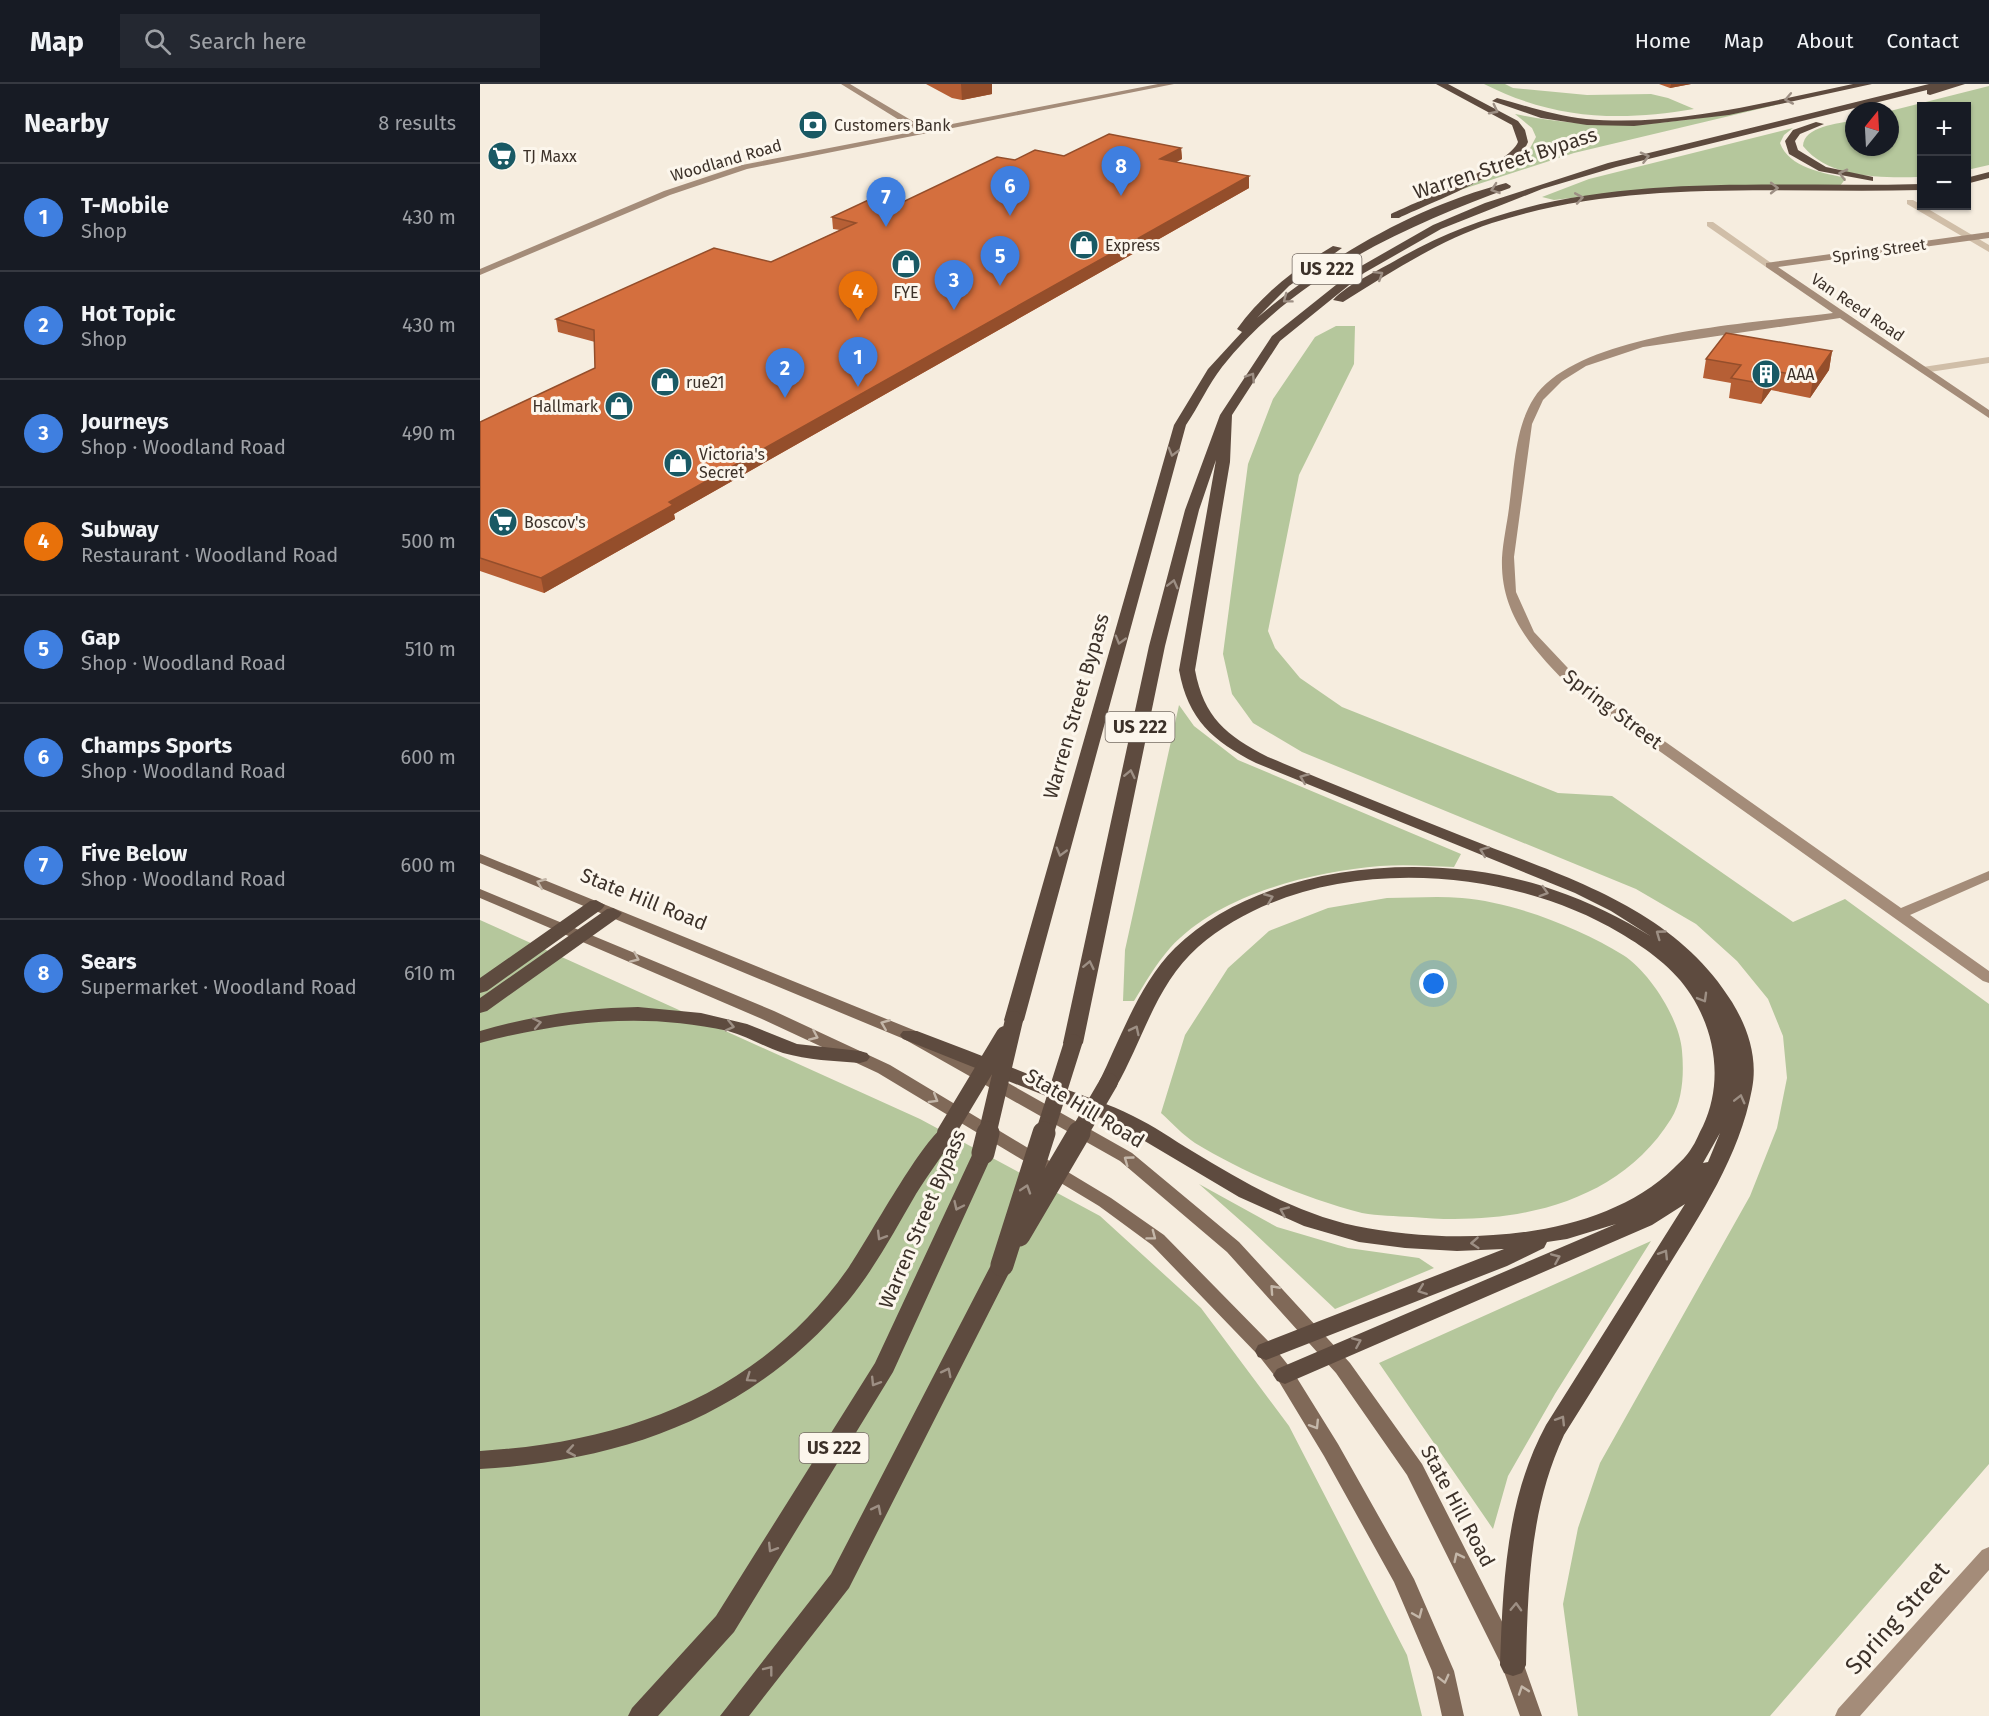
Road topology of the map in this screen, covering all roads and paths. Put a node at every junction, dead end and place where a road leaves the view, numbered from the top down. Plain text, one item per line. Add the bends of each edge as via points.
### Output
1 (845, 84) edge
2 (1170, 84) edge
3 (1441, 84) edge
4 (1463, 84) edge
5 (1867, 84) edge
6 (1897, 84) edge
7 (1940, 84) edge
8 (1960, 84) edge
9 (1893, 102) edge
10 (1845, 115) edge
11 (923, 131) junction
12 (1989, 169) edge
13 (1971, 174) edge
14 (1989, 175) edge
15 (1971, 180) edge
16 (1917, 181) edge
17 (1917, 187) edge
18 (1910, 202) dead end
19 (1389, 220) dead end
20 (1710, 224) dead end
21 (1989, 235) edge
22 (1970, 238) junction
23 (1350, 241) dead end
24 (1989, 249) edge
25 (1769, 265) junction
26 (480, 272) edge
27 (1842, 315) junction
28 (1276, 339) junction
29 (1224, 357) junction
30 (1989, 360) edge
31 (1923, 370) junction
32 (1989, 415) edge
33 (1226, 416) junction
34 (480, 858) edge
35 (1989, 875) edge
36 (480, 893) edge
37 (596, 905) junction
38 (613, 913) junction
39 (1900, 914) junction
40 (573, 931) junction
41 (1989, 978) edge
42 (480, 987) edge
43 (480, 1007) edge
44 (1014, 1020) junction
45 (910, 1035) junction
46 (480, 1037) edge
47 (860, 1057) junction
48 (1722, 1155) junction
49 (1554, 1235) junction
50 (1002, 1265) junction
51 (1313, 1333) junction
52 (1266, 1351) junction
53 (1331, 1353) junction
54 (1285, 1375) junction
55 (480, 1460) edge
56 (1989, 1556) edge
57 (1513, 1665) junction
58 (641, 1716) edge
59 (733, 1716) edge
60 (1453, 1716) edge
61 (1531, 1716) edge
62 (1846, 1716) edge

1 - 11 street
2 - 11 street, Woodland Road
3 -> 19 highway via 1515,123 1524,142 1500,166
5 -> 4 highway via 1690,117 1634,122 1535,114 1517,110
6 -> 29 highway, Warren Street Bypass / US 222 via 1565,167 1417,219 1342,258 1279,305
28 -> 7 highway, Warren Street Bypass / US 222 via 1360,271 1437,227 1489,205 1612,165
8 - 9 highway
16 -> 10 highway via 1849,176 1816,166 1793,152 1790,141 1796,132
11 - 26 street, Woodland Road via 723,173
12 - 13 highway
14 - 15 highway
28 -> 17 highway via 1422,248 1537,206 1595,195 1663,190
18 - 22 street
20 - 25 street, Van Reed Road
21 - 22 street, Spring Street
22 - 24 street
22 - 25 street, Spring Street
23 - 29 highway via 1291,278 1261,303
25 - 27 street, Van Reed Road
27 - 31 street, Van Reed Road
27 - 39 street, Spring Street via 1656,340 1602,356 1555,381 1535,403 1527,424 1507,571 1512,601 1528,633 1577,686
33 -> 28 highway, Warren Street Bypass / US 222
29 -> 44 highway, Warren Street Bypass / US 222 via 1180,424
30 - 31 street
31 - 32 street, Van Reed Road
48 -> 33 highway via 1743,1088 1742,1051 1737,1029 1697,963 1638,919 1589,895 1255,757 1227,741 1203,716 1190,690 1187,670 1223,462
50 -> 33 highway, Warren Street Bypass / US 222, bridge via 1072,1043 1157,646 1192,510
37 -> 34 main road, State Hill Road
35 - 39 street
36 - 40 main road
37 - 38 main road, State Hill Road
37 - 40 highway
38 - 40 highway
45 -> 38 main road, State Hill Road
39 - 41 street, Spring Street
40 - 42 highway
40 - 43 highway
40 -> 47 main road
44 -> 55 highway, bridge via 842,1294 772,1362 711,1402 628,1437 556,1454
44 -> 58 highway, Warren Street Bypass / US 222, bridge via 983,1153 885,1366 725,1624
49 -> 45 highway via 1521,1241 1428,1243 1390,1240 1312,1222 1261,1201 1124,1120
51 -> 45 main road, State Hill Road via 1233,1247 1126,1157
46 -> 47 highway via 582,1015 663,1015 732,1026 796,1050
47 -> 52 main road via 898,1076 1105,1202 1158,1240
53 -> 48 highway via 1644,1220 1680,1197
57 -> 48 highway via 1518,1549 1538,1464 1554,1431
50 -> 49 highway, bridge via 1109,1082 1161,978 1184,950 1231,915 1280,894 1342,879 1415,873 1496,880 1570,900 1618,922 1686,975 1707,1004 1719,1031 1726,1081 1713,1133 1702,1150 1653,1197 1602,1221
49 -> 51 highway
59 -> 50 highway, Warren Street Bypass / US 222 via 840,1581
51 - 52 highway
51 - 53 main road, State Hill Road
52 - 54 main road
53 - 54 highway
57 -> 53 main road, State Hill Road via 1415,1470
54 -> 60 main road via 1403,1579 1443,1671
56 - 62 street, Spring Street
61 -> 57 main road, State Hill Road

